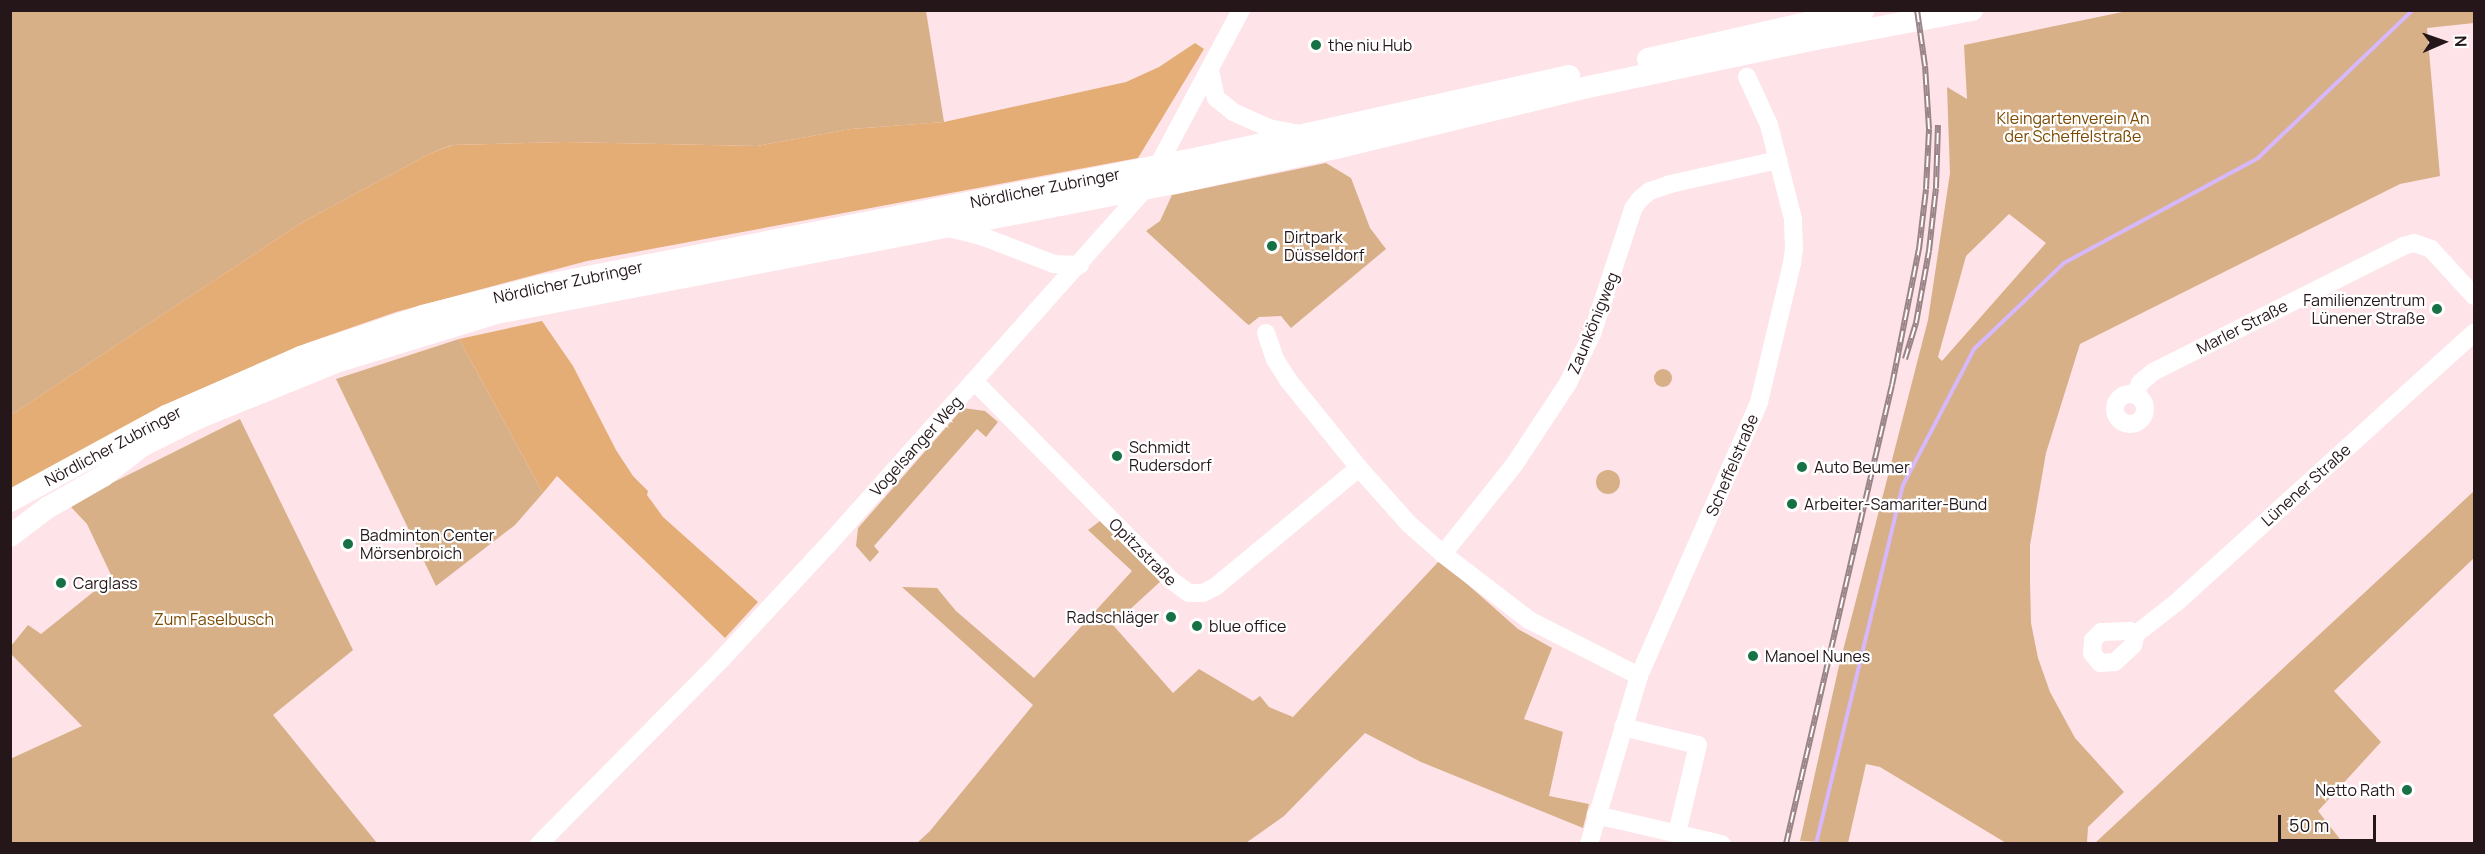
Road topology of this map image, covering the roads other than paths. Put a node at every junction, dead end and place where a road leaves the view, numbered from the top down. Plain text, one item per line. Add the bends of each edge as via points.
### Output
1 (1241, 10) edge
2 (1863, 10) edge
3 (1972, 10) edge
4 (1210, 70) junction
5 (1747, 77) dead end
6 (1306, 134) junction
7 (1778, 160) junction
8 (1160, 166) junction
9 (1146, 188) junction
10 (938, 226) junction
11 (1044, 261) junction
12 (1080, 265) junction
13 (1054, 293) junction
14 (2475, 296) edge
15 (1266, 333) dead end
16 (2475, 333) edge
17 (974, 381) junction
18 (2135, 395) dead end
19 (142, 446) junction
20 (1359, 468) junction
21 (10, 501) edge
22 (10, 518) edge
23 (10, 536) edge
24 (1443, 554) junction
25 (2136, 634) dead end
26 (1639, 676) junction
27 (1623, 727) junction
28 (1596, 815) junction
29 (1677, 833) junction
30 (539, 843) edge
31 (1589, 843) edge
32 (1722, 843) edge

1 - 4 street, Vogelsanger Weg
2 - 6 main road, Nördlicher Zubringer
3 - 9 main road, Nördlicher Zubringer via 1593,86 1340,147
4 - 6 street via 1216,98 1233,112 1269,128
4 - 8 street, Vogelsanger Weg
5 - 7 street, Scheffelstraße via 1769,126
6 - 8 main road, Nördlicher Zubringer
7 - 24 street, Zaunkönigweg via 1670,184 1640,199 1633,209 1592,334 1568,383 1514,465
7 - 26 street, Scheffelstraße via 1793,219 1794,249 1759,402
8 - 9 street, Vogelsanger Weg
8 - 21 main road, Nördlicher Zubringer via 590,276 423,316 301,357 166,416
9 - 10 main road, Nördlicher Zubringer
9 - 12 street, Vogelsanger Weg
10 - 11 street via 984,237
10 - 19 main road, Nördlicher Zubringer via 542,303 429,332 278,384
11 - 12 street
11 - 13 street via 1055,280
12 - 13 street, Vogelsanger Weg
13 - 17 street, Vogelsanger Weg
14 - 18 street, Marler Straße via 2431,249 2414,243 2403,246 2153,372 2140,383
15 - 20 street via 1288,380
16 - 25 street, Lünener Straße via 2177,602
17 - 20 street, Opitzstraße via 1171,580 1189,593 1203,593 1215,586
17 - 30 street, Vogelsanger Weg via 726,655
19 - 22 main road
19 - 23 main road, Nördlicher Zubringer
20 - 24 street
24 - 26 street via 1529,620
26 - 27 street, Scheffelstraße
27 - 28 street, Scheffelstraße
27 - 29 street via 1698,745
28 - 29 street
28 - 31 street, Scheffelstraße
29 - 32 street

